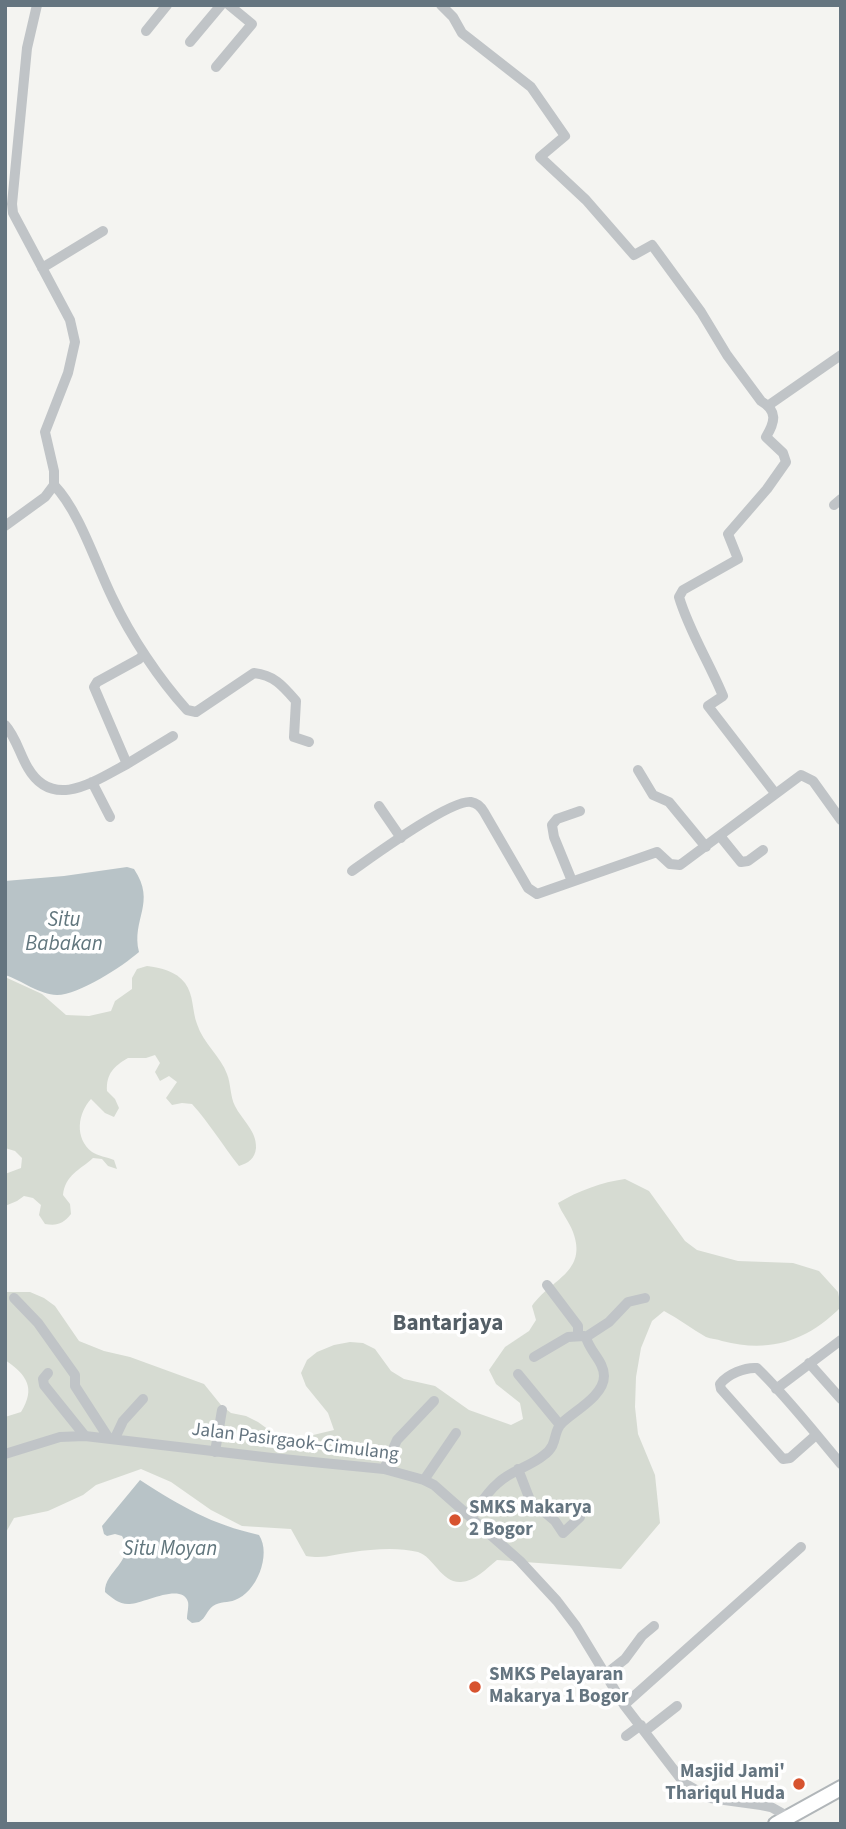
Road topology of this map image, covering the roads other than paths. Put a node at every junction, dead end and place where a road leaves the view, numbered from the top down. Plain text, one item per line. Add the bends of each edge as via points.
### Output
1 (37, 5) edge
2 (167, 5) edge
3 (220, 5) edge
4 (229, 5) edge
5 (441, 5) edge
6 (146, 31) dead end
7 (190, 41) dead end
8 (216, 66) dead end
9 (9, 215) edge
10 (103, 231) dead end
11 (42, 268) junction
12 (841, 355) edge
13 (769, 405) junction
14 (54, 485) junction
15 (5, 526) edge
16 (144, 654) junction
17 (5, 725) edge
18 (173, 736) dead end
19 (309, 742) dead end
20 (127, 764) junction
21 (638, 770) dead end
22 (92, 782) junction
23 (775, 793) junction
24 (379, 806) dead end
25 (579, 811) dead end
26 (110, 817) dead end
27 (841, 820) edge
28 (720, 836) junction
29 (401, 838) junction
30 (706, 847) junction
31 (763, 850) dead end
32 (352, 870) dead end
33 (572, 881) junction
34 (547, 1285) dead end
35 (14, 1298) dead end
36 (645, 1298) dead end
37 (582, 1336) junction
38 (841, 1340) edge
39 (534, 1357) dead end
40 (809, 1363) junction
41 (48, 1373) dead end
42 (519, 1374) dead end
43 (776, 1389) junction
44 (143, 1399) dead end
45 (841, 1399) edge
46 (434, 1401) dead end
47 (222, 1410) dead end
48 (560, 1424) junction
49 (456, 1433) dead end
50 (816, 1435) junction
51 (85, 1436) junction
52 (111, 1438) junction
53 (215, 1452) junction
54 (5, 1454) edge
55 (841, 1464) edge
56 (384, 1469) junction
57 (518, 1469) junction
58 (424, 1480) junction
59 (471, 1517) junction
60 (580, 1517) dead end
61 (801, 1547) dead end
62 (654, 1626) dead end
63 (606, 1674) junction
64 (624, 1705) junction
65 (677, 1706) dead end
66 (643, 1728) junction
67 (626, 1736) dead end
68 (841, 1788) edge
69 (778, 1815) edge

1 - 9 street via 27,48
2 - 6 street
3 - 7 street
4 - 8 street via 252,24
5 - 13 street via 462,33 531,88 565,136 540,157 634,255 652,245 741,374
9 - 11 street
10 - 11 street
11 - 14 street via 70,320 75,342 45,432
12 - 13 street
13 - 23 street via 773,425 766,437 786,462 728,534 738,559 683,590 679,597 723,696 708,706
14 - 15 street via 46,497
14 - 16 street
16 - 19 street via 193,713 254,673 268,674 296,701 294,737
16 - 20 street via 94,687
17 - 22 street via 27,768 42,785 67,791
18 - 20 street
20 - 22 street
21 - 30 street via 653,795 669,803
22 - 26 street
23 - 27 street via 797,777 807,776
23 - 28 street
24 - 29 street
25 - 33 street via 552,825
28 - 30 street
28 - 31 street via 741,862
29 - 32 street
29 - 33 street via 429,819 471,802 491,820 533,893
30 - 33 street via 680,865 670,864 657,852
34 - 37 street
35 - 52 street via 75,1375 75,1386
36 - 37 street via 628,1302 609,1322
37 - 39 street via 568,1337
37 - 48 street via 601,1365 604,1379 596,1393
38 - 40 street
40 - 43 street
40 - 45 street
41 - 51 street via 44,1385
42 - 48 street
43 - 50 street
43 - 50 street via 752,1367 720,1384 783,1459
44 - 52 street
46 - 56 street via 397,1440
47 - 53 street
48 - 57 street via 550,1450
49 - 58 street
50 - 55 street
51 - 52 street, Jalan Pasirgaok–Cimulang
51 - 54 street, Jalan Pasirgaok–Cimulang via 60,1437
52 - 53 street, Jalan Pasirgaok–Cimulang
53 - 56 street, Jalan Pasirgaok–Cimulang
56 - 58 street, Jalan Pasirgaok–Cimulang
57 - 59 street via 498,1482
57 - 60 street via 530,1500 560,1531 568,1531
58 - 59 street, Jalan Pasirgaok–Cimulang
59 - 63 street, Jalan Pasirgaok–Cimulang via 557,1601
61 - 64 street
62 - 63 street
63 - 64 street, Jalan Pasirgaok–Cimulang
64 - 66 street, Jalan Pasirgaok–Cimulang
65 - 66 street
66 - 67 street
66 - 69 street, Jalan Pasirgaok–Cimulang via 692,1789
68 - 69 main road

